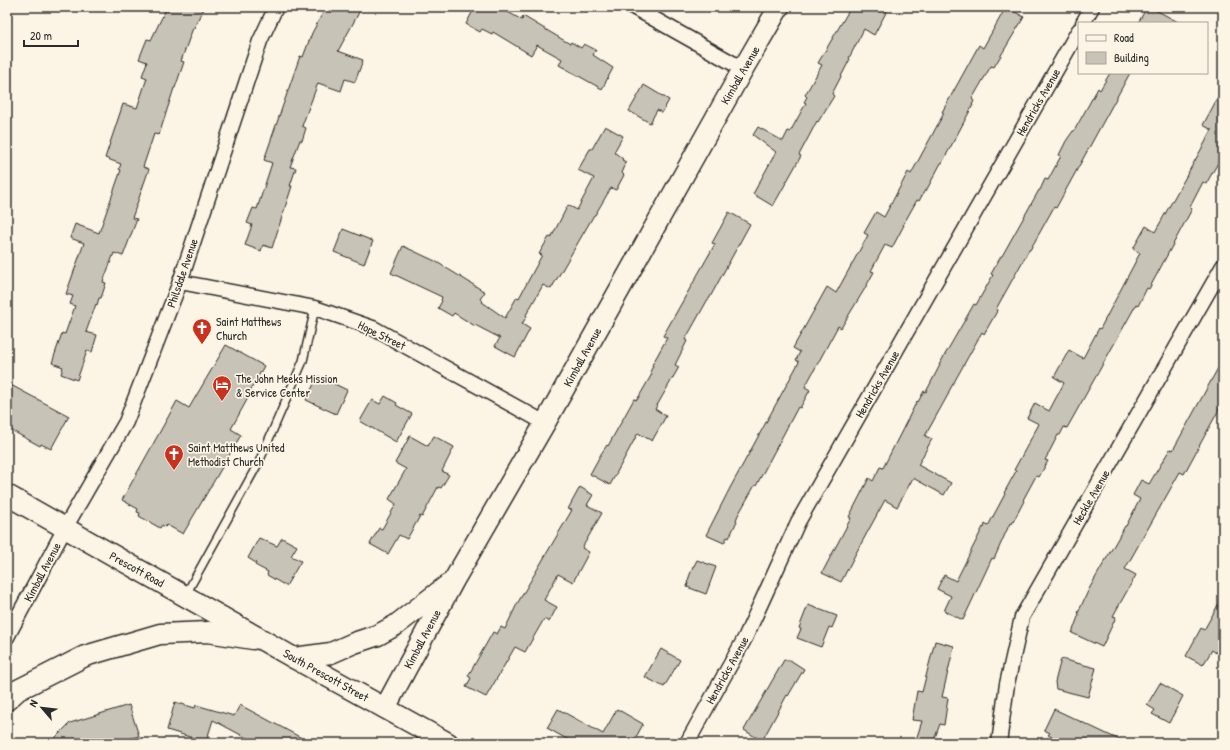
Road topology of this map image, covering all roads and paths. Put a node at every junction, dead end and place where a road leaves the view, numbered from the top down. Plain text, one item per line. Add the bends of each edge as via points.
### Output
1 (276, 7) edge
2 (633, 7) edge
3 (779, 7) edge
4 (1092, 7) edge
5 (1084, 22) edge
6 (1078, 32) edge
7 (743, 69) junction
8 (1223, 266) edge
9 (180, 282) junction
10 (315, 308) junction
11 (545, 423) junction
12 (7, 495) edge
13 (65, 528) junction
14 (454, 580) junction
15 (185, 596) junction
16 (7, 637) edge
17 (267, 642) junction
18 (294, 658) junction
19 (7, 700) edge
20 (385, 708) junction
21 (448, 743) edge
22 (687, 743) edge
23 (999, 743) edge

1 - 9 street, Philsdale Avenue via 260,41
2 - 7 street
3 - 7 main road, Kimball Avenue
4 - 5 street
6 - 22 street, Hendricks Avenue via 798,522 745,638
7 - 11 main road, Kimball Avenue
8 - 23 street, Heckle Avenue via 1022,617 1007,684
9 - 10 street, Hope Street
9 - 13 street, Philsdale Avenue via 126,422
10 - 11 street, Hope Street via 373,328
10 - 15 lane via 303,361 259,462
11 - 14 main road, Kimball Avenue
12 - 13 main road, Prescott Road
13 - 15 main road, Prescott Road
13 - 16 street, Kimball Avenue
14 - 18 main road via 396,625 378,635 331,654
14 - 20 main road, Kimball Avenue
15 - 17 main road, Prescott Road
17 - 18 main road, South Prescott Street
17 - 19 main road via 208,632 160,634 85,656 18,690
18 - 20 main road, South Prescott Street
20 - 21 main road

